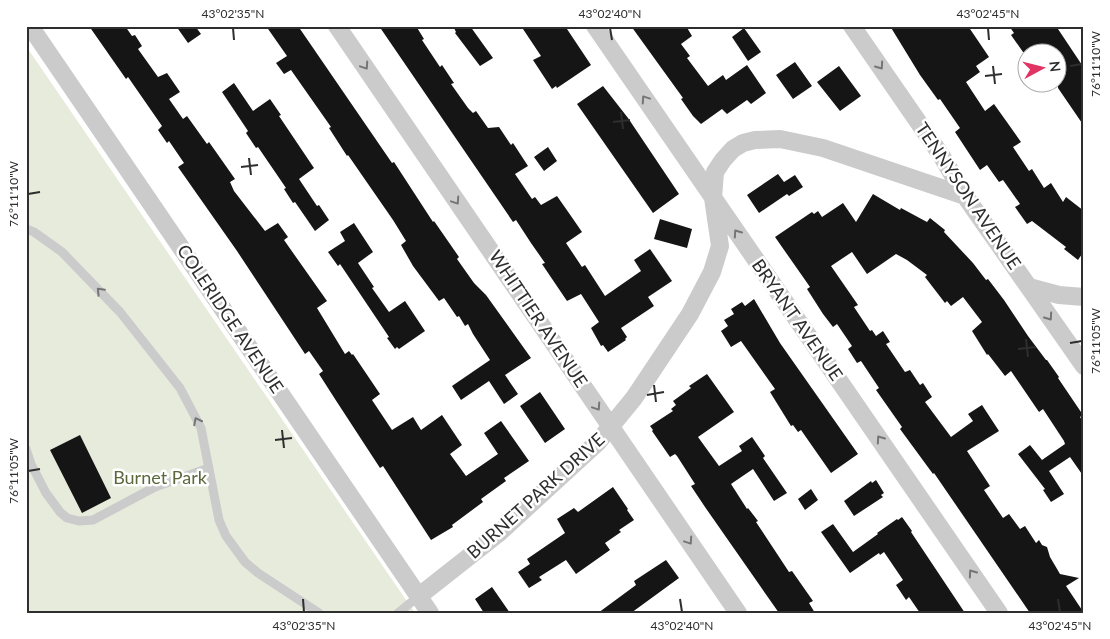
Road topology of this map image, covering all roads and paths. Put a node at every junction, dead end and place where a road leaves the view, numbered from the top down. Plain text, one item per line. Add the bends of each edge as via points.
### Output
1 (30, 26) edge
2 (337, 26) edge
3 (595, 26) edge
4 (852, 26) edge
5 (965, 196) junction
6 (713, 198) junction
7 (26, 229) edge
8 (1029, 287) junction
9 (1084, 297) edge
10 (1084, 366) edge
11 (611, 426) junction
12 (26, 449) edge
13 (209, 468) junction
14 (419, 596) junction
15 (319, 613) edge
16 (398, 613) edge
17 (430, 613) edge
18 (738, 613) edge
19 (999, 613) edge

1 - 14 street, COLERIDGE AVENUE
2 -> 11 street, WHITTIER AVENUE
6 -> 3 street, BRYANT AVENUE
4 -> 5 street, TENNYSON AVENUE via 941,155
5 - 6 street, BURNET PARK DRIVE via 823,148 780,139 755,140 733,149 715,172
5 - 8 street, TENNYSON AVENUE
6 - 11 street, BURNET PARK DRIVE via 720,246 712,272 690,314 634,398
19 -> 6 street, BRYANT AVENUE
13 -> 7 lane via 201,428 180,388 120,312 62,252
8 - 9 street via 1059,295
8 -> 10 street, TENNYSON AVENUE
11 - 14 street, BURNET PARK DRIVE via 598,442 499,532
11 -> 18 street, WHITTIER AVENUE
12 - 13 lane via 46,493 67,518 79,521 93,520 155,487
13 - 15 lane via 219,520 245,562
14 - 16 lane, BURNET PARK DRIVE
14 - 17 street, COLERIDGE AVENUE

